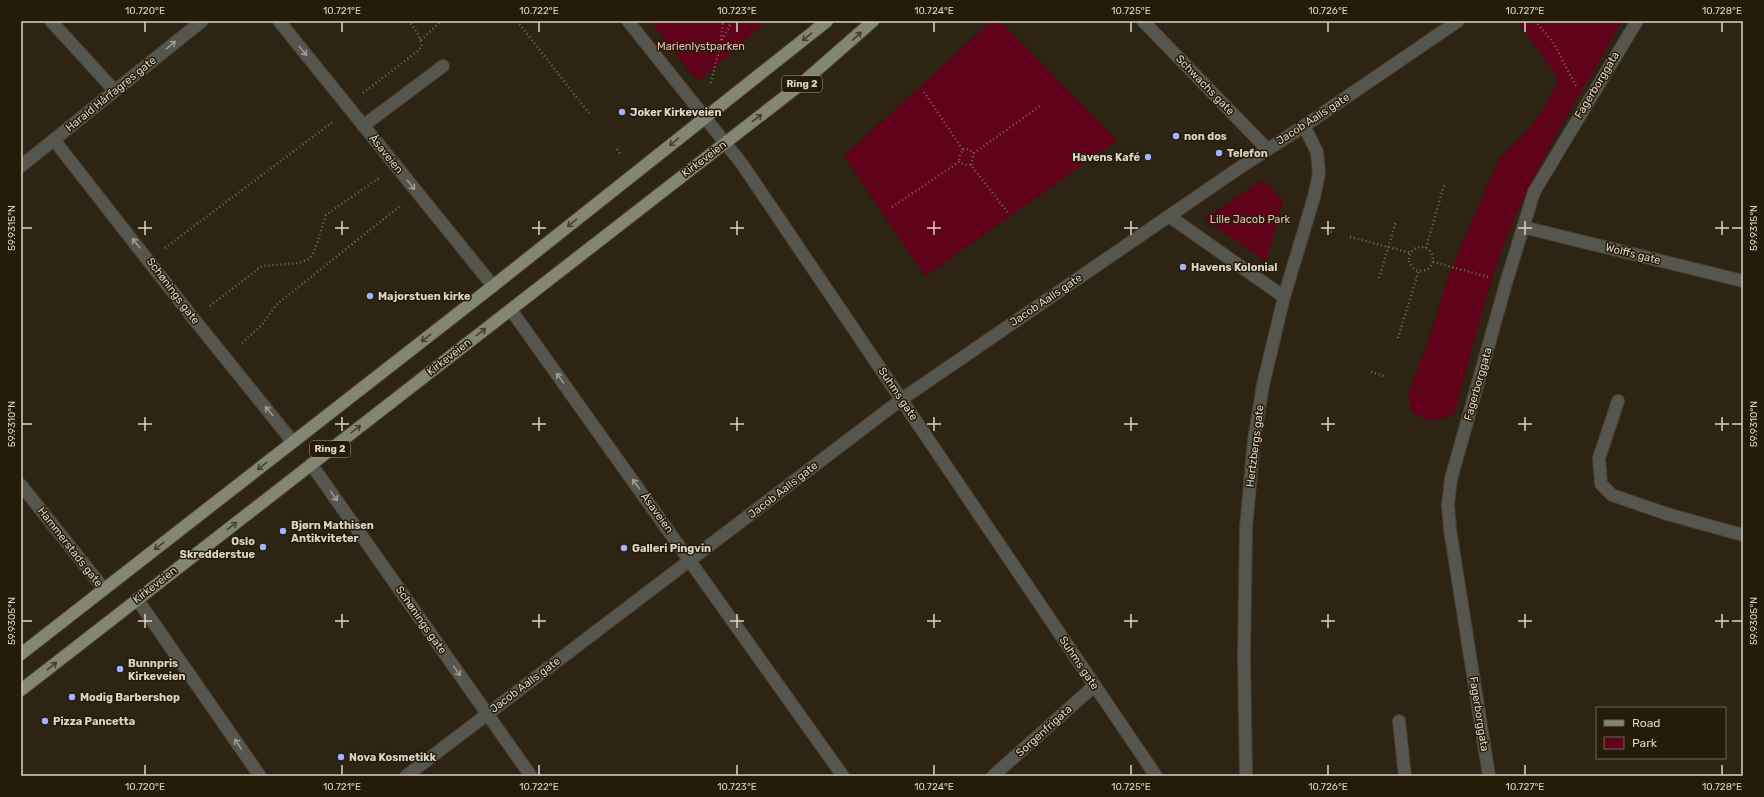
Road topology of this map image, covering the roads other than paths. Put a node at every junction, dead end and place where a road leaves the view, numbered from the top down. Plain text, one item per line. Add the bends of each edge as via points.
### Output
1 (51, 21) edge
2 (202, 21) edge
3 (279, 21) edge
4 (628, 21) edge
5 (827, 21) edge
6 (873, 21) edge
7 (1143, 21) edge
8 (1458, 21) edge
9 (1636, 21) edge
10 (443, 66) dead end
11 (114, 90) junction
12 (705, 118) junction
13 (363, 126) junction
14 (1304, 126) junction
15 (54, 140) junction
16 (726, 142) junction
17 (1267, 149) junction
18 (21, 166) edge
19 (1169, 216) junction
20 (1522, 227) junction
21 (1743, 281) edge
22 (493, 286) junction
23 (1284, 298) junction
24 (511, 310) junction
25 (902, 399) junction
26 (1618, 401) dead end
27 (293, 442) junction
28 (311, 464) junction
29 (21, 485) edge
30 (1743, 535) edge
31 (691, 561) junction
32 (104, 589) junction
33 (138, 599) junction
34 (21, 654) edge
35 (1094, 686) junction
36 (21, 690) edge
37 (487, 713) junction
38 (1399, 720) dead end
39 (260, 776) edge
40 (406, 776) edge
41 (531, 776) edge
42 (843, 776) edge
43 (993, 776) edge
44 (1156, 776) edge
45 (1246, 776) edge
46 (1405, 776) edge
47 (1489, 776) edge

1 - 11 street
11 -> 2 street, Harald Hårfagres gate
3 -> 13 street, Åsaveien
4 - 12 street, Suhms gate
5 -> 12 main road, Ring 2
16 -> 6 main road, Kirkeveien / Ring 2 via 801,84
7 - 17 street, Schwachs gate
8 - 14 street, Jacob Aalls gate
9 - 20 street, Fagerborggata via 1534,192
10 - 13 street
11 - 15 street, Harald Hårfagres gate
12 - 16 street, Suhms gate
12 -> 22 main road, Ring 2
13 -> 22 street, Åsaveien
14 - 17 street, Jacob Aalls gate
14 - 23 street, Hertzbergs gate via 1316,152 1319,173
15 - 18 street, Harald Hårfagres gate
27 -> 15 street, Schønings gate
16 - 24 main road, Kirkeveien / Ring 2
16 - 25 street, Suhms gate
17 - 19 street, Jacob Aalls gate
19 - 23 street
19 - 25 street, Jacob Aalls gate
20 - 21 street, Wolffs gate
20 - 47 street, Fagerborggata via 1451,479 1448,505
22 -> 27 main road, Ring 2
23 - 45 street, Hertzbergs gate via 1262,392 1254,440 1246,528
28 -> 24 main road, Kirkeveien / Ring 2
31 -> 24 street, Åsaveien
25 - 31 street, Jacob Aalls gate
25 - 35 street, Suhms gate
26 - 30 street via 1599,458 1601,484 1612,495 1667,514
27 -> 32 main road, Ring 2
33 -> 28 main road, Kirkeveien / Ring 2
28 -> 37 street, Schønings gate
29 - 32 street, Hammerstads gate
31 - 37 street, Jacob Aalls gate
31 - 42 street, Åsaveien
32 - 34 main road, Ring 2
36 -> 33 main road, Kirkeveien / Ring 2
39 -> 33 street
35 - 43 street, Sorgenfrigata
35 - 44 street, Suhms gate
37 - 40 street, Jacob Aalls gate
37 - 41 street, Schønings gate
38 - 46 street

